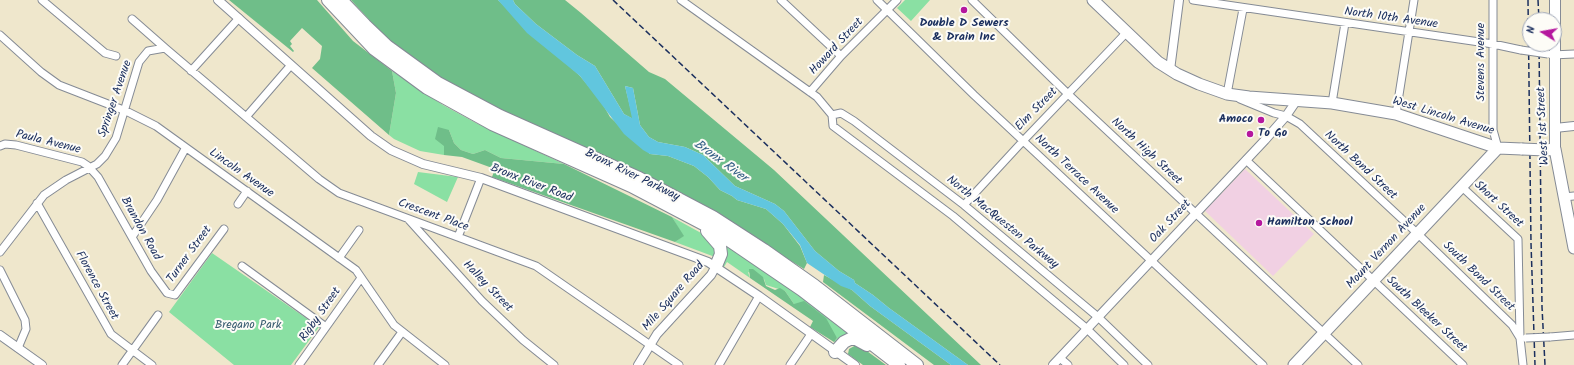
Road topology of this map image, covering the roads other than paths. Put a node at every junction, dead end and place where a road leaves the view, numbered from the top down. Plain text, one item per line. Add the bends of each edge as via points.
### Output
1 (42, 0) edge
2 (218, 0) edge
3 (328, 0) edge
4 (341, 0) edge
5 (346, 0) edge
6 (681, 0) edge
7 (781, 0) edge
8 (877, 0) edge
9 (897, 0) edge
10 (972, 0) edge
11 (1093, 0) edge
12 (1179, 0) edge
13 (1193, 0) edge
14 (1414, 0) edge
15 (1493, 0) edge
16 (1555, 0) edge
17 (1243, 9) junction
18 (888, 10) junction
19 (238, 18) junction
20 (132, 19) dead end
21 (358, 19) junction
22 (1345, 23) junction
23 (1127, 32) junction
24 (1409, 32) junction
25 (1, 40) edge
26 (1493, 44) junction
27 (165, 48) junction
28 (1574, 54) edge
29 (1551, 55) junction
30 (116, 56) dead end
31 (841, 56) junction
32 (291, 65) junction
33 (1170, 70) junction
34 (191, 71) junction
35 (810, 92) junction
36 (1068, 94) junction
37 (1227, 94) junction
38 (1298, 100) junction
39 (1332, 103) junction
40 (126, 111) junction
41 (1396, 114) junction
42 (832, 115) junction
43 (1286, 116) junction
44 (246, 117) junction
45 (1574, 126) edge
46 (1554, 128) junction
47 (1023, 141) junction
48 (0, 146) edge
49 (1498, 148) junction
50 (185, 149) junction
51 (1551, 149) junction
52 (1246, 160) junction
53 (90, 168) junction
54 (481, 178) junction
55 (1462, 186) junction
56 (247, 191) junction
57 (1569, 196) edge
58 (37, 203) junction
59 (238, 204) dead end
60 (964, 205) junction
61 (1195, 213) junction
62 (691, 217) junction
63 (408, 219) junction
64 (224, 229) dead end
65 (359, 230) dead end
66 (1418, 234) junction
67 (132, 237) junction
68 (458, 237) junction
69 (1574, 248) edge
70 (0, 252) edge
71 (339, 258) junction
72 (1152, 260) junction
73 (242, 266) dead end
74 (716, 266) junction
75 (0, 270) edge
76 (361, 278) junction
77 (1373, 281) junction
78 (175, 295) joint
79 (759, 296) junction
80 (158, 315) dead end
81 (1098, 317) junction
82 (326, 327) junction
83 (1086, 328) junction
84 (402, 332) junction
85 (1324, 333) junction
86 (811, 334) junction
87 (0, 335) edge
88 (1574, 335) edge
89 (1523, 338) junction
90 (650, 344) junction
91 (18, 348) junction
92 (133, 350) junction
93 (835, 352) junction
94 (896, 358) edge
95 (1060, 358) junction
96 (42, 365) edge
97 (122, 365) edge
98 (152, 365) edge
99 (299, 365) edge
100 (378, 365) edge
101 (446, 365) edge
102 (554, 365) edge
103 (638, 365) edge
104 (679, 365) edge
105 (718, 365) edge
106 (790, 365) edge
107 (854, 365) edge
108 (917, 365) edge
109 (926, 365) edge
110 (1053, 365) edge
111 (1068, 365) edge
112 (1124, 365) edge
113 (1148, 365) edge
114 (1263, 365) edge
115 (1294, 365) edge
116 (1358, 365) edge
117 (1463, 365) edge
118 (1523, 365) edge

1 - 30 street via 105,53
2 - 19 street, Bronx River Road
3 - 62 highway, Bronx River Parkway via 358,34 382,55 437,94 501,128 611,177
4 - 21 highway, Bronx River Parkway
5 - 21 highway
6 - 35 street, North MacQuesten Parkway
7 - 31 street
8 - 18 street, North Terrace Avenue
9 - 18 street, Howard Street
10 - 36 street, North High Street
11 - 23 main road, West Lincoln Avenue
12 - 33 street
13 - 17 street, North 10th Avenue
14 - 24 street
15 - 26 street, Stevens Avenue
16 - 29 main road, West 1st Street
17 - 22 street, North 10th Avenue
17 - 37 street
18 - 31 street, Howard Street
18 - 47 street, North Terrace Avenue
19 - 32 street, Bronx River Road
19 - 34 street
20 - 27 street
21 - 94 highway, Bronx River Parkway via 403,59 455,93 509,121 634,176 725,225 804,278
22 - 24 street, North 10th Avenue
22 - 39 street
23 - 33 main road, West Lincoln Avenue
23 - 36 street, Elm Street
24 - 26 street, North 10th Avenue
24 - 41 street
25 - 40 street, Lincoln Avenue via 59,85
26 - 29 street, North 10th Avenue, bridge
26 - 49 street, Stevens Avenue via 1493,130
27 - 34 street
27 - 40 street, Springer Avenue via 148,51 139,62
28 - 29 street, North 10th Avenue
29 - 46 main road, West 1st Street
31 - 35 street, Howard Street
32 - 44 street
32 - 54 street, Bronx River Road via 371,136 391,150 423,164
33 - 37 main road, West Lincoln Avenue
34 - 44 street, Crescent Place
35 - 42 street, North MacQuesten Parkway
36 - 47 street, Elm Street
36 - 61 street, North High Street
37 - 38 main road, West Lincoln Avenue
37 - 43 street, West Lincoln Avenue
38 - 39 main road, West Lincoln Avenue
38 - 43 street, Oak Street
39 - 41 main road, West Lincoln Avenue
40 - 50 street, Lincoln Avenue via 156,126
40 - 53 street, Springer Avenue via 116,138 105,156
41 - 49 main road, West Lincoln Avenue
42 - 60 street, North MacQuesten Parkway via 841,113 854,121
42 - 83 street, North MacQuesten Parkway via 833,126 954,216
43 - 52 street, Oak Street
43 - 66 street, North Bond Street via 1300,124
44 - 63 street, Crescent Place via 319,179 340,193
45 - 46 street
46 - 51 main road, West 1st Street
47 - 60 street, Elm Street
47 - 72 street, North Terrace Avenue
48 - 53 street, Paula Avenue via 16,145 82,162
49 - 51 main road, West Lincoln Avenue, bridge
49 - 55 main road, Mount Vernon Avenue
50 - 56 street, Lincoln Avenue
50 - 67 street via 157,200
51 - 57 main road, West 1st Street
52 - 61 street, Oak Street
52 - 77 street, South Bleeker Street
53 - 58 street, Springer Avenue via 56,186
53 - 67 street, Brandon Road
54 - 68 street
54 - 74 street, Bronx River Road
55 - 66 main road, Mount Vernon Avenue
55 - 89 street, Short Street via 1518,239
56 - 59 street
56 - 71 street, Lincoln Avenue
57 - 69 main road, West 1st Street
58 - 70 street, Springer Avenue
58 - 92 street, Florence Street via 111,334
60 - 81 street, North MacQuesten Parkway
61 - 72 street, Oak Street
61 - 85 street, North High Street
62 - 74 highway via 715,238 720,246 721,254
62 - 94 highway, Bronx River Parkway via 784,277
63 - 68 street, Crescent Place
63 - 102 street, Halley Street via 482,301
64 - 78 street, Turner Street
65 - 71 street
66 - 77 main road, Mount Vernon Avenue
66 - 89 street, South Bond Street
67 - 78 street, Brandon Road via 167,293
68 - 90 street, Crescent Place via 536,266
71 - 76 street, Lincoln Avenue via 356,270
72 - 81 street, Oak Street
72 - 114 street, North Terrace Avenue
73 - 82 street
74 - 79 street, Bronx River Road
74 - 90 street, Mile Square Road
75 - 91 street via 25,320 26,329
76 - 82 street, Rigby Street
76 - 84 street, Lincoln Avenue via 387,316
77 - 85 main road, Mount Vernon Avenue
77 - 117 street, South Bleeker Street
79 - 86 street, Bronx River Road
79 - 105 street
80 - 92 street
81 - 83 street, Oak Street
81 - 113 street, North MacQuesten Parkway
82 - 99 street, Rigby Street
83 - 95 street, Oak Street
83 - 112 street, North MacQuesten Parkway
84 - 100 street
84 - 101 street, Lincoln Avenue
85 - 115 main road, Mount Vernon Avenue
85 - 116 street, North High Street
86 - 93 street, Bronx River Road
86 - 106 street
87 - 91 street
88 - 89 street, bridge
89 - 118 street
90 - 103 street, Mile Square Road
90 - 104 street, Crescent Place
91 - 96 street
92 - 97 street
92 - 98 street, Florence Street
93 - 94 highway via 846,340 854,339
93 - 107 street, Bronx River Road
94 - 108 highway, Bronx River Parkway
94 - 109 highway
95 - 110 street, Oak Street
95 - 111 street

